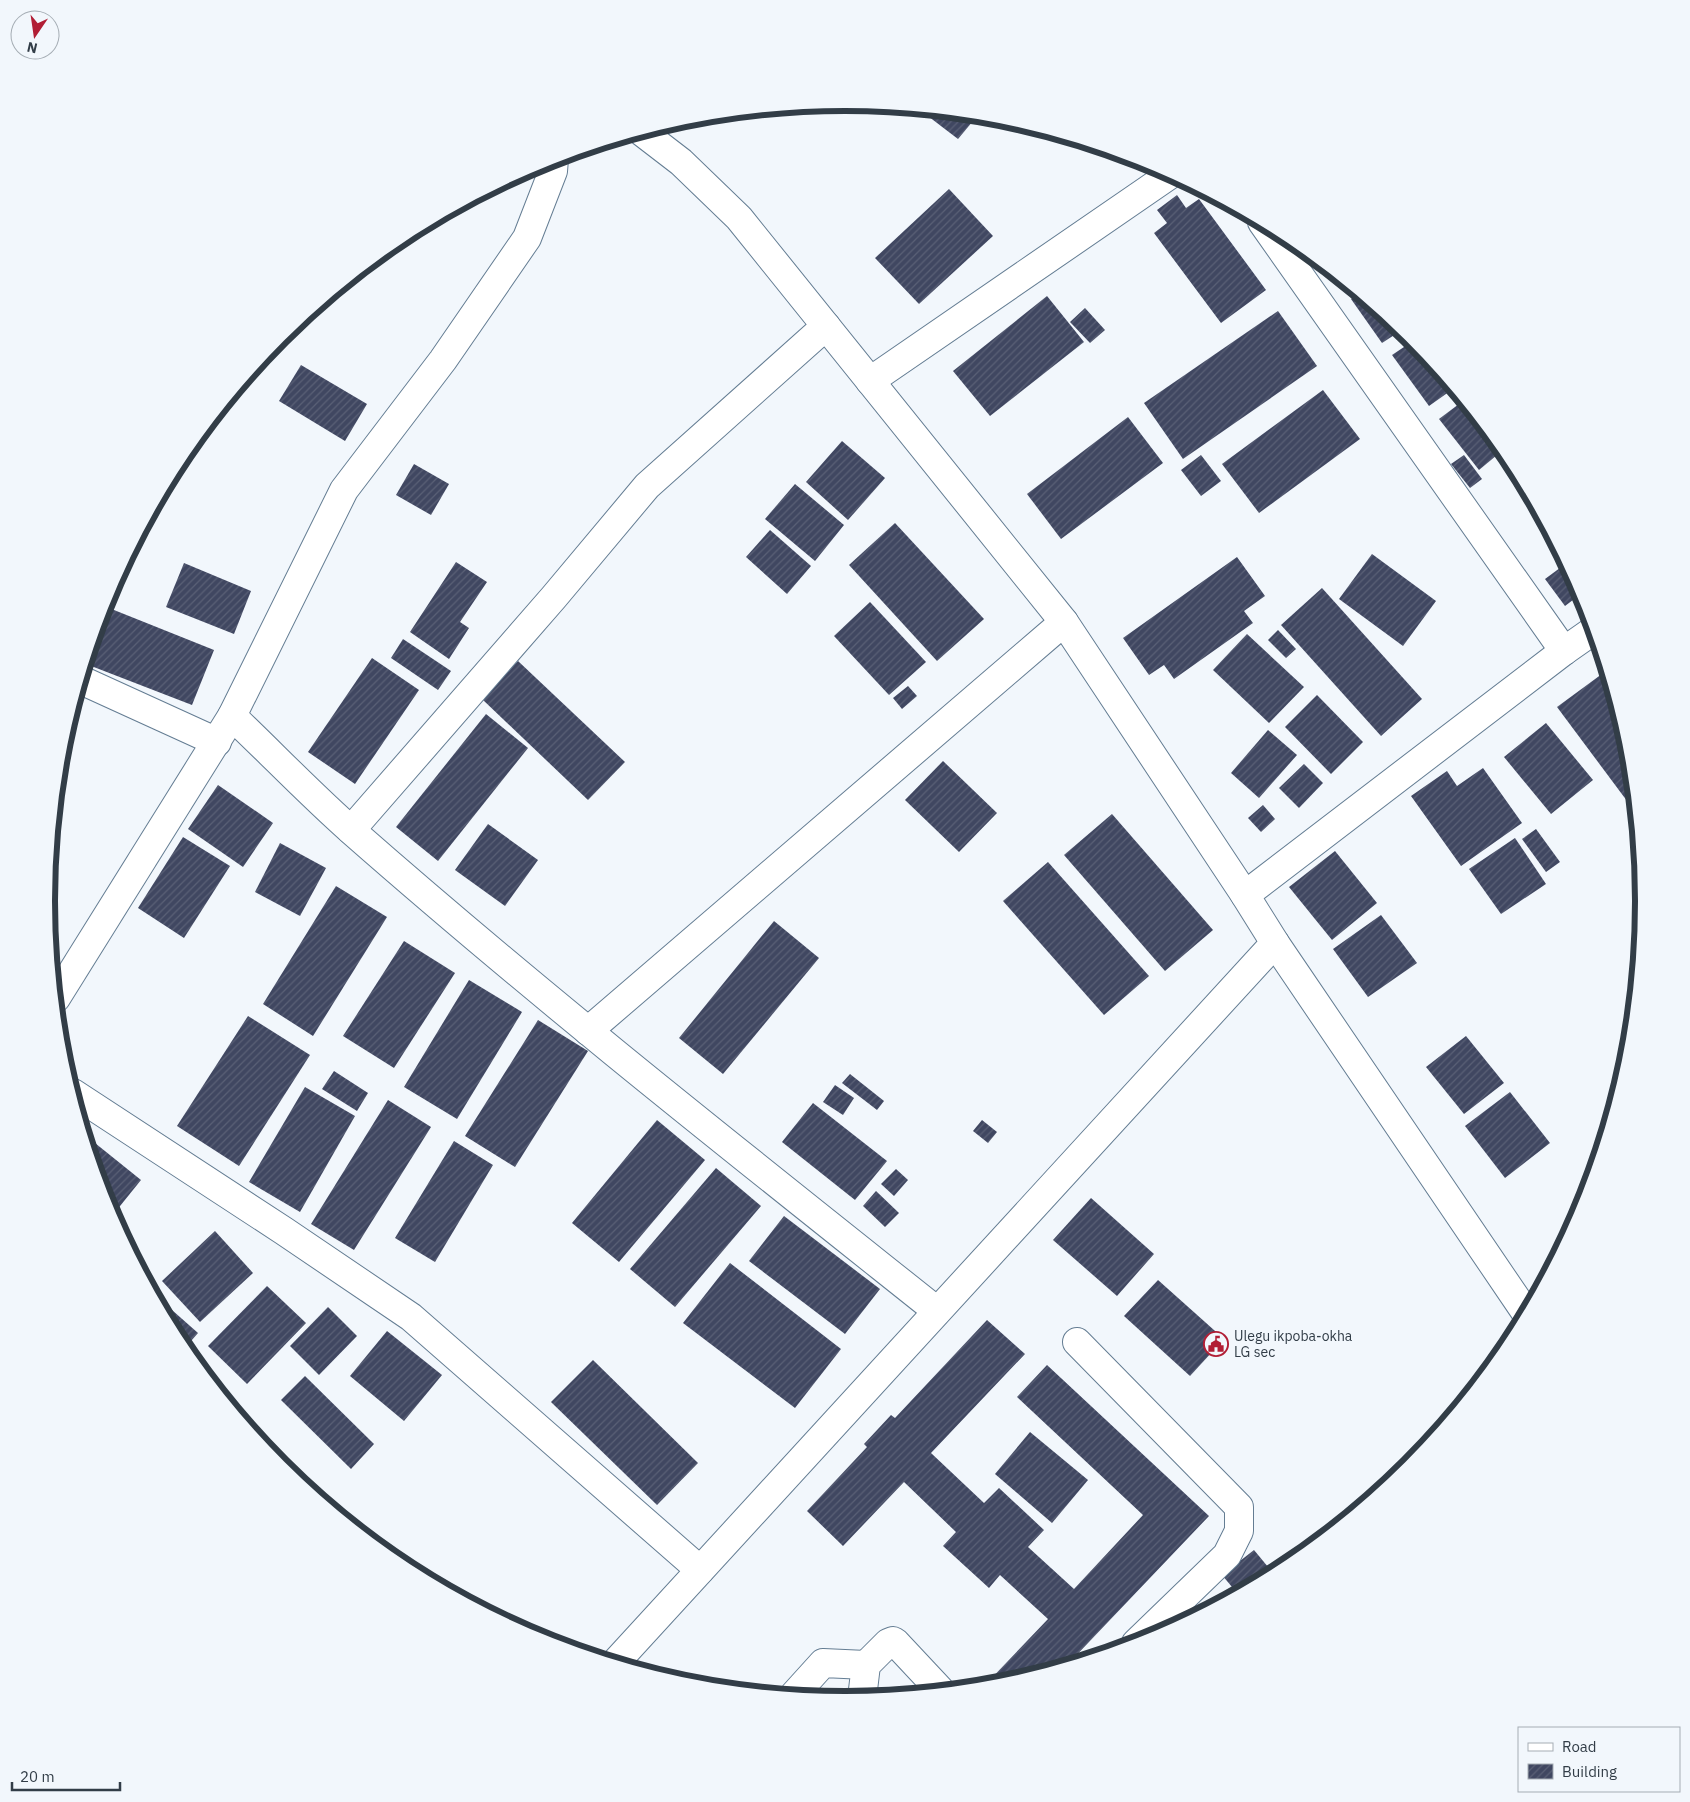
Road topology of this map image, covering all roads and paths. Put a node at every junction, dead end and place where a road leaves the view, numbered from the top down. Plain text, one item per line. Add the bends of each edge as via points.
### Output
1 (648, 136) edge
2 (553, 167) edge
3 (1164, 179) edge
4 (1273, 237) edge
5 (826, 326) junction
6 (870, 381) junction
7 (1064, 622) junction
8 (1588, 634) edge
9 (1564, 651) junction
10 (86, 682) edge
11 (232, 716) junction
12 (217, 742) junction
13 (351, 830) junction
14 (1245, 895) junction
15 (1275, 943) junction
16 (61, 991) edge
17 (588, 1031) junction
18 (80, 1098) edge
19 (1522, 1307) edge
20 (937, 1311) junction
21 (1077, 1342) dead end
22 (700, 1570) junction
23 (1150, 1630) edge
24 (620, 1658) edge
25 (866, 1665) junction
26 (936, 1685) edge
27 (799, 1689) edge
28 (863, 1690) edge

1 - 5 street via 681,162 739,218
2 - 11 street via 527,238 442,360 344,490
3 - 6 street
4 - 9 street
5 - 6 street
5 - 13 street via 647,486
6 - 7 street
7 - 14 street
7 - 17 street
8 - 9 street
9 - 14 street
10 - 12 street
11 - 12 street
11 - 13 street
12 - 16 street
13 - 17 street
14 - 15 street
15 - 19 street
15 - 20 street
17 - 20 street
18 - 22 street via 411,1317
20 - 22 street
21 - 23 street via 1239,1508 1239,1531 1227,1555
22 - 24 street
25 - 26 street via 893,1641
25 - 27 street via 823,1664
25 - 28 street

